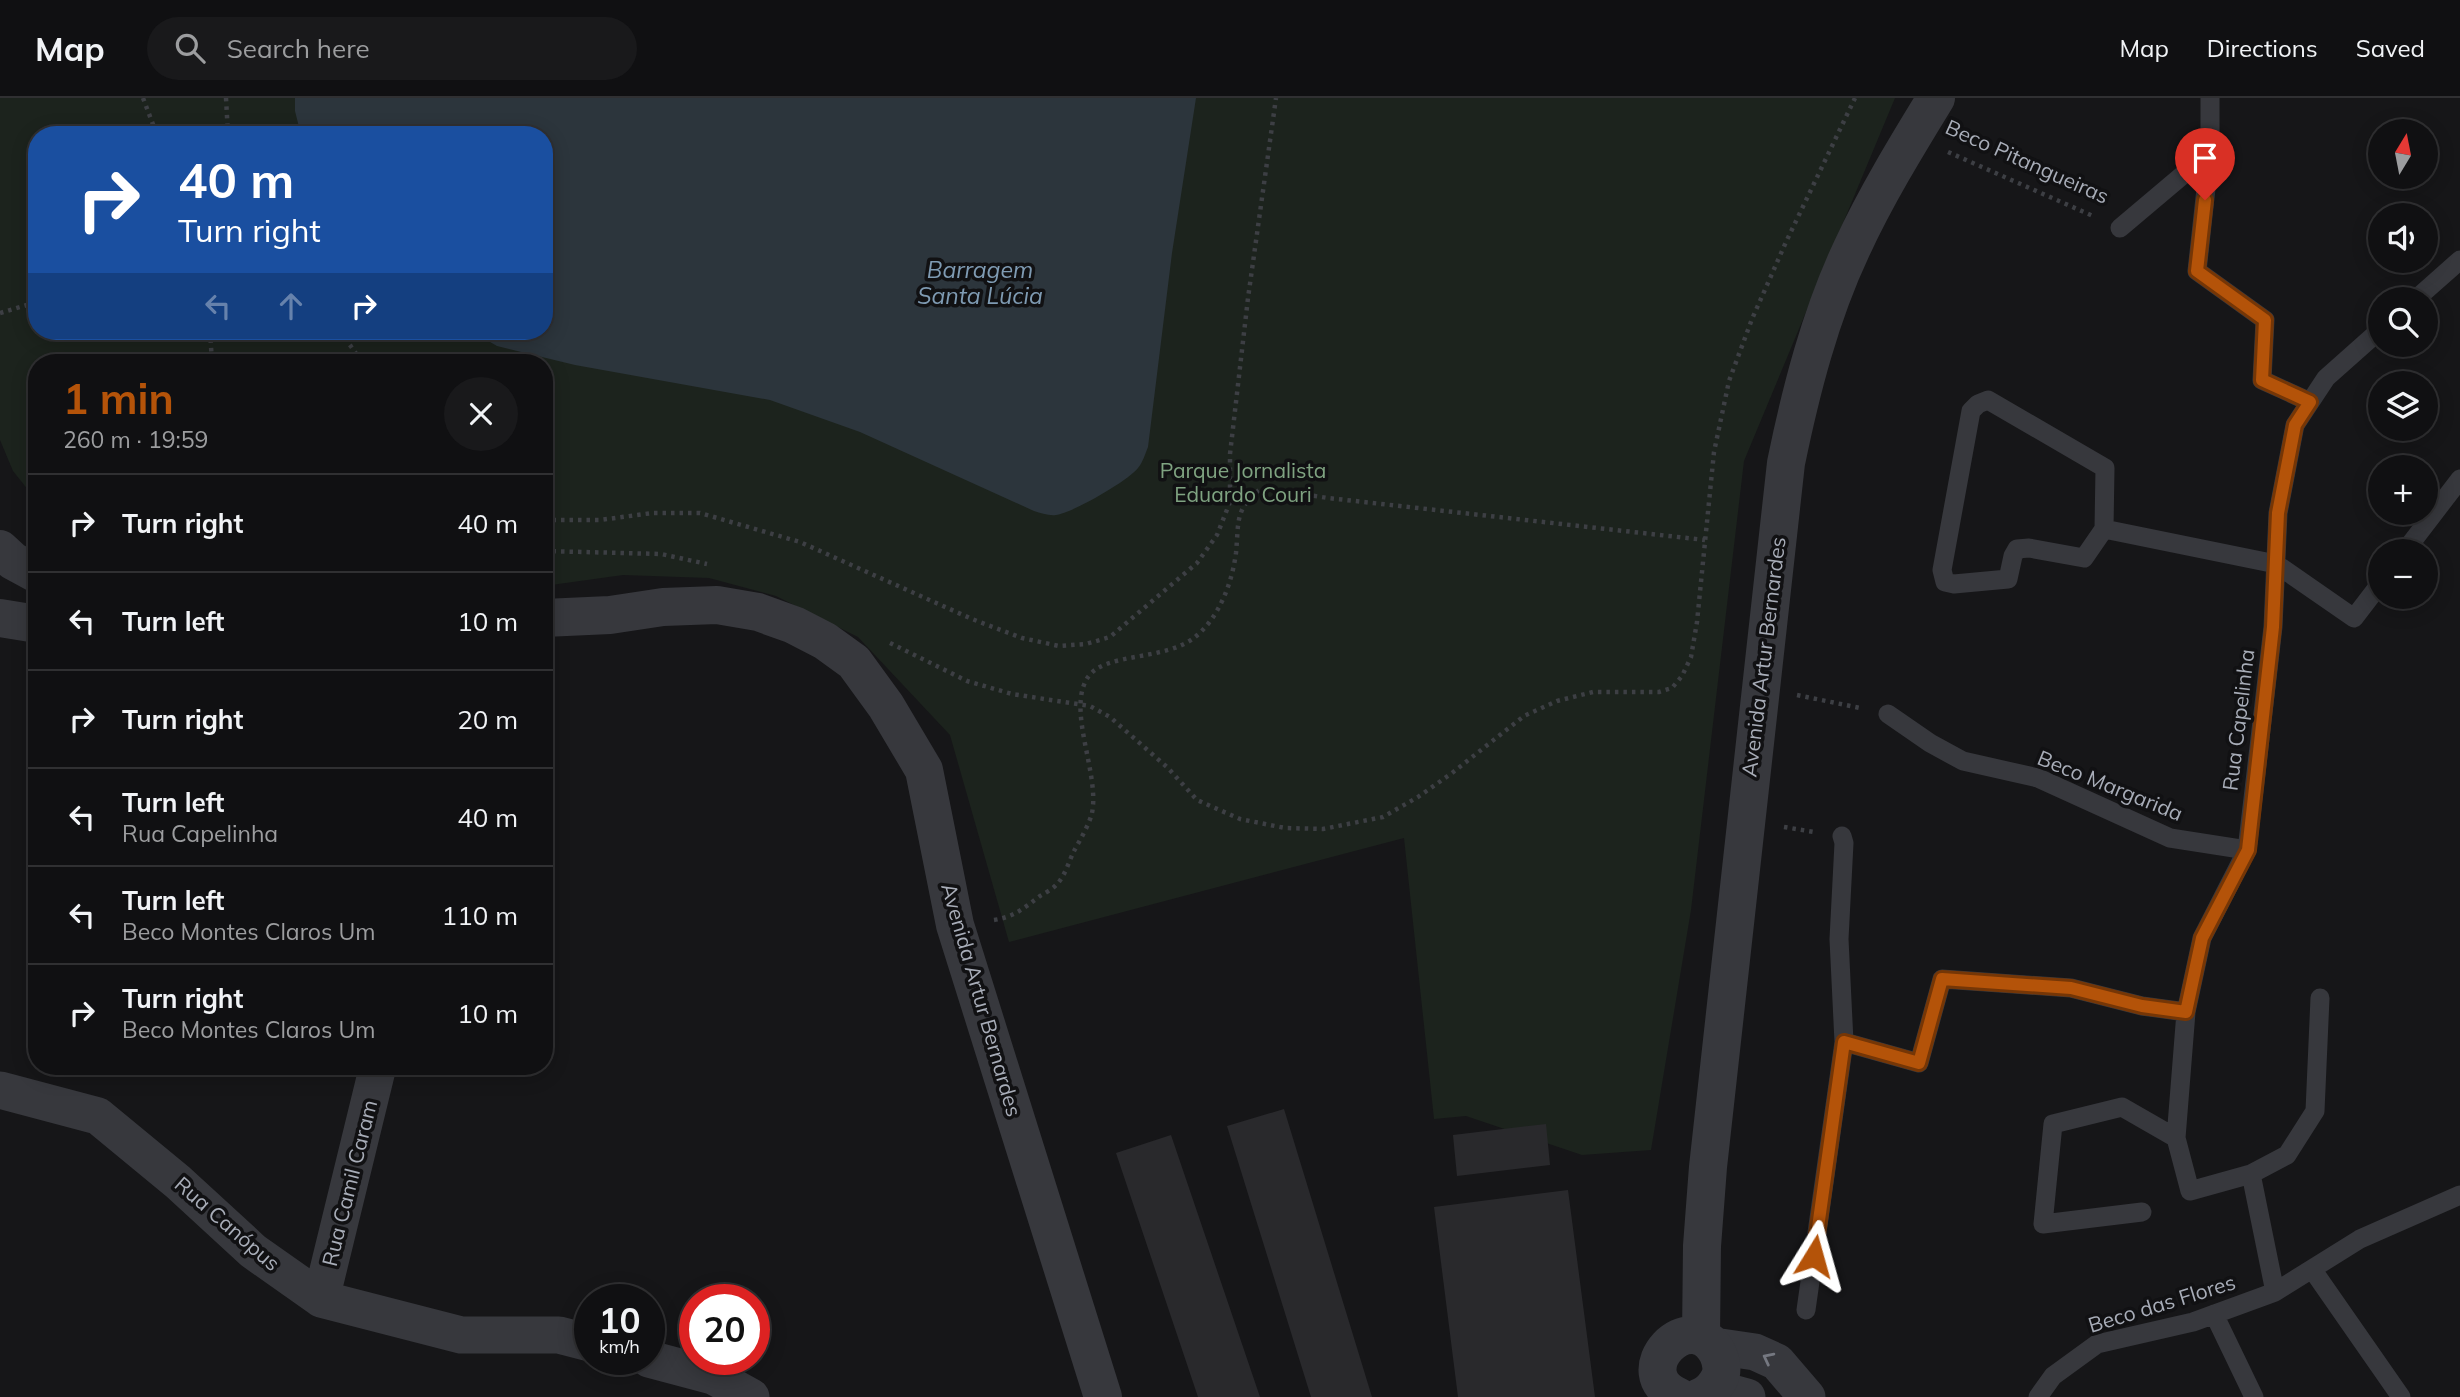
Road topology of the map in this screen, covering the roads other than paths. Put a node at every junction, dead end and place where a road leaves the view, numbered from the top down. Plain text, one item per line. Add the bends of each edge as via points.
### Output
1 (1936, 98) edge
2 (2210, 98) edge
3 (2210, 152) junction
4 (2120, 228) road end
5 (2460, 260) edge
6 (2430, 287) edge
7 (2368, 341) edge
8 (2310, 402) junction
9 (2460, 479) edge
10 (2104, 529) junction
11 (2414, 539) edge
12 (0, 549) edge
13 (2276, 564) junction
14 (28, 569) edge
15 (2368, 600) edge
16 (610, 615) junction
17 (0, 618) edge
18 (553, 618) edge
19 (28, 623) edge
20 (553, 639) edge
21 (1888, 714) road end
22 (1842, 836) road end
23 (2248, 850) junction
24 (2319, 998) dead end
25 (2186, 1012) junction
26 (1844, 1042) junction
27 (376, 1075) edge
28 (0, 1090) edge
29 (2176, 1138) junction
30 (2251, 1174) junction
31 (2460, 1195) edge
32 (2142, 1212) dead end
33 (2312, 1269) junction
34 (2275, 1292) junction
35 (321, 1299) junction
36 (1806, 1310) dead end
37 (2214, 1314) junction
38 (574, 1339) edge
39 (1695, 1341) junction
40 (665, 1363) edge
41 (1697, 1395) edge
42 (751, 1397) edge
43 (1103, 1397) edge
44 (1807, 1397) edge
45 (2038, 1397) edge
46 (2254, 1397) edge
47 (2400, 1397) edge

1 - 39 street, Avenida Artur Bernardes via 1850,251 1814,346 1786,463 1709,1154
2 - 3 lane
3 - 4 lane, Beco Pitangueiras
3 - 8 lane via 2197,271 2265,320 2262,380
5 - 6 lane
7 - 8 lane, Rua Capelinha via 2326,378
8 - 13 lane, Rua Capelinha via 2295,425 2278,513
9 - 11 lane
10 - 10 lane via 2105,468 1988,400 1971,411 1942,570 1945,582 2008,579 2017,550 2084,558
10 - 13 lane
12 - 14 street
13 - 15 lane via 2354,618
13 - 23 lane, Rua Capelinha
16 - 18 street, Avenida Artur Bernardes
16 - 20 street, Avenida Artur Bernardes
16 - 43 street, Avenida Artur Bernardes via 717,604 758,612 825,641 854,662 886,706 924,770 955,925
17 - 19 street
21 - 23 lane, Beco Margarida via 1963,761 2038,778 2170,838
22 - 26 lane via 1839,939
23 - 25 lane, Rua Capelinha via 2202,938
24 - 30 lane via 2315,1111 2287,1155
25 - 26 lane via 2071,988 1942,979 1919,1063
25 - 29 lane, Rua Capelinha
26 - 36 lane
27 - 35 street, Rua Camil Caram
28 - 35 street, Rua Canópus via 98,1116 253,1251
29 - 30 lane, Rua Capelinha via 2190,1191
29 - 32 lane via 2122,1107 2053,1124 2043,1224
30 - 34 lane
31 - 33 lane, Beco das Flores via 2360,1239
33 - 34 lane, Beco das Flores
33 - 47 lane
34 - 37 lane, Beco das Flores
35 - 38 street, Rua Canópus via 461,1335
37 - 45 lane, Beco das Flores via 2097,1344 2053,1376
37 - 46 lane
39 - 41 street via 1721,1360 1721,1375
39 - 41 street via 1661,1352 1658,1367 1661,1382
44 -> 39 street via 1777,1362 1755,1352
40 - 42 street via 713,1376

